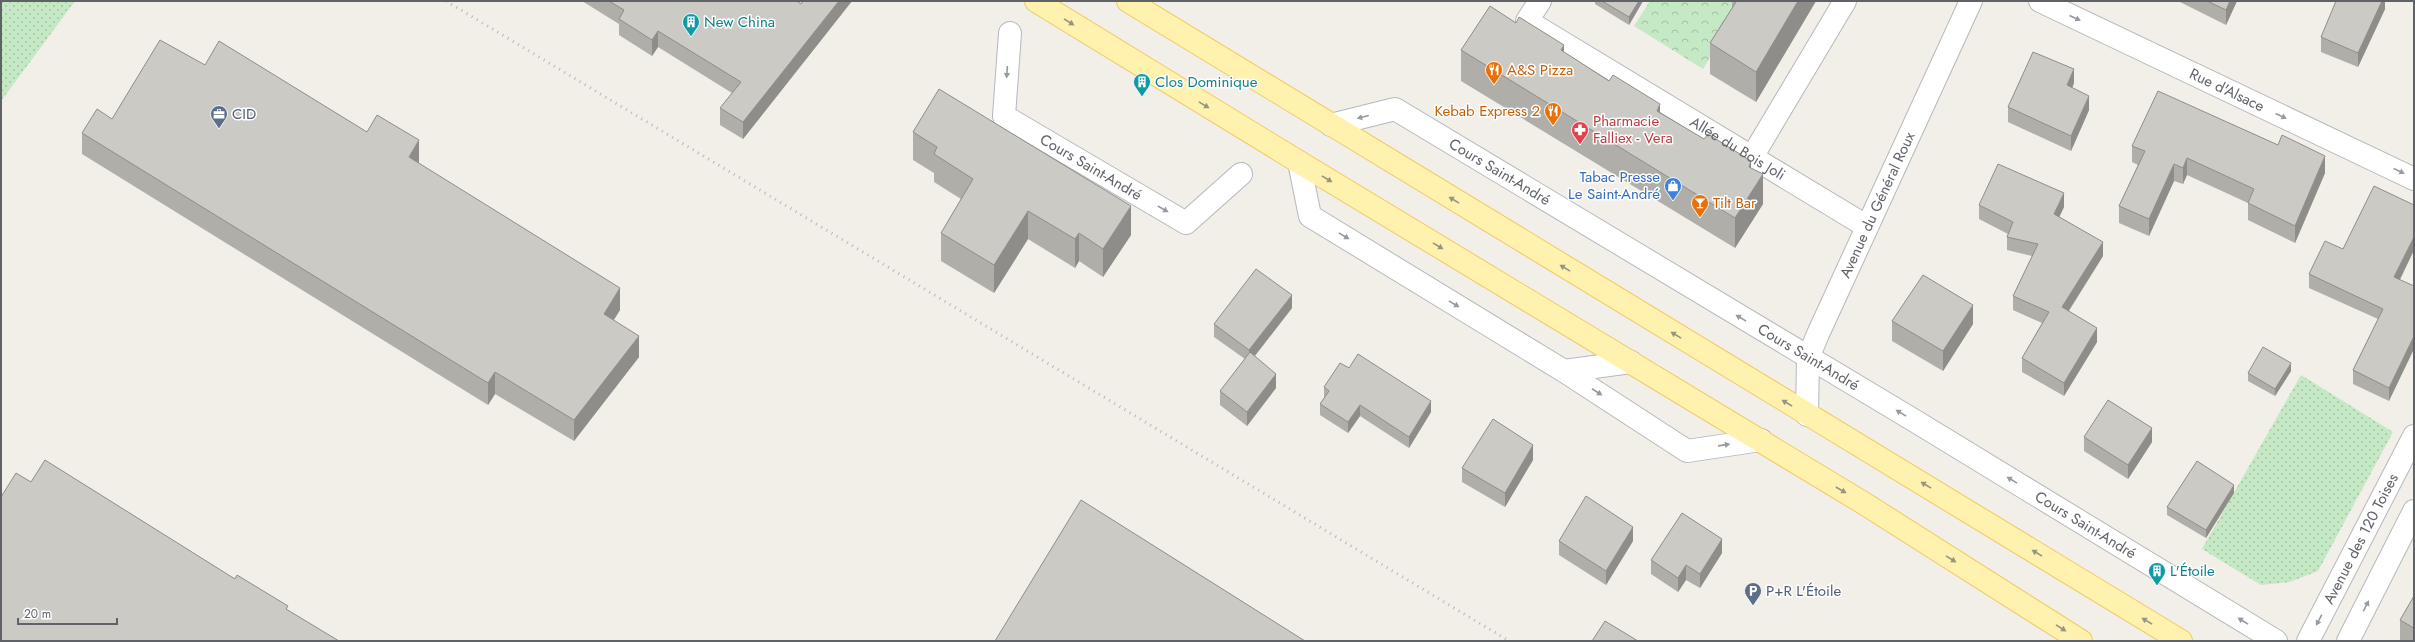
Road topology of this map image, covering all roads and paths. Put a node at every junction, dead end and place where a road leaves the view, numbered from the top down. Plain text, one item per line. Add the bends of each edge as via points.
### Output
1 (1036, 1) edge
2 (1128, 1) edge
3 (1540, 1) edge
4 (1845, 1) edge
5 (1971, 1) edge
6 (2040, 1) edge
7 (1010, 33) dead end
8 (1331, 125) junction
9 (1752, 157) junction
10 (1298, 162) junction
11 (1241, 174) dead end
12 (2414, 179) edge
13 (1866, 226) junction
14 (1808, 358) junction
15 (1631, 362) junction
16 (1564, 371) junction
17 (1807, 415) junction
18 (2414, 436) edge
19 (1761, 440) junction
20 (2414, 511) edge
21 (2081, 641) edge
22 (2181, 641) edge
23 (2276, 641) edge
24 (2308, 641) edge
25 (2348, 641) edge

1 -> 10 main road
2 - 8 main road
3 - 9 street, Allée du Bois Joli via 1527,21
4 - 9 street
5 - 13 street, Avenue du Général Roux
6 -> 12 street, Rue d'Alsace
7 -> 11 street, Cours Saint-André via 1004,116 1186,223
14 -> 8 street, Cours Saint-André via 1395,109
17 -> 8 main road
9 - 13 street, Allée du Bois Joli
10 -> 15 main road
10 -> 16 street via 1310,216
13 - 14 street, Avenue du Général Roux
14 - 17 street, Avenue du Général Roux
23 -> 14 street, Cours Saint-André
15 - 16 street
15 - 19 main road
16 -> 19 street via 1687,451
22 -> 17 main road
18 -> 24 street, Avenue des 120 Toises
19 -> 21 main road
25 -> 20 street

